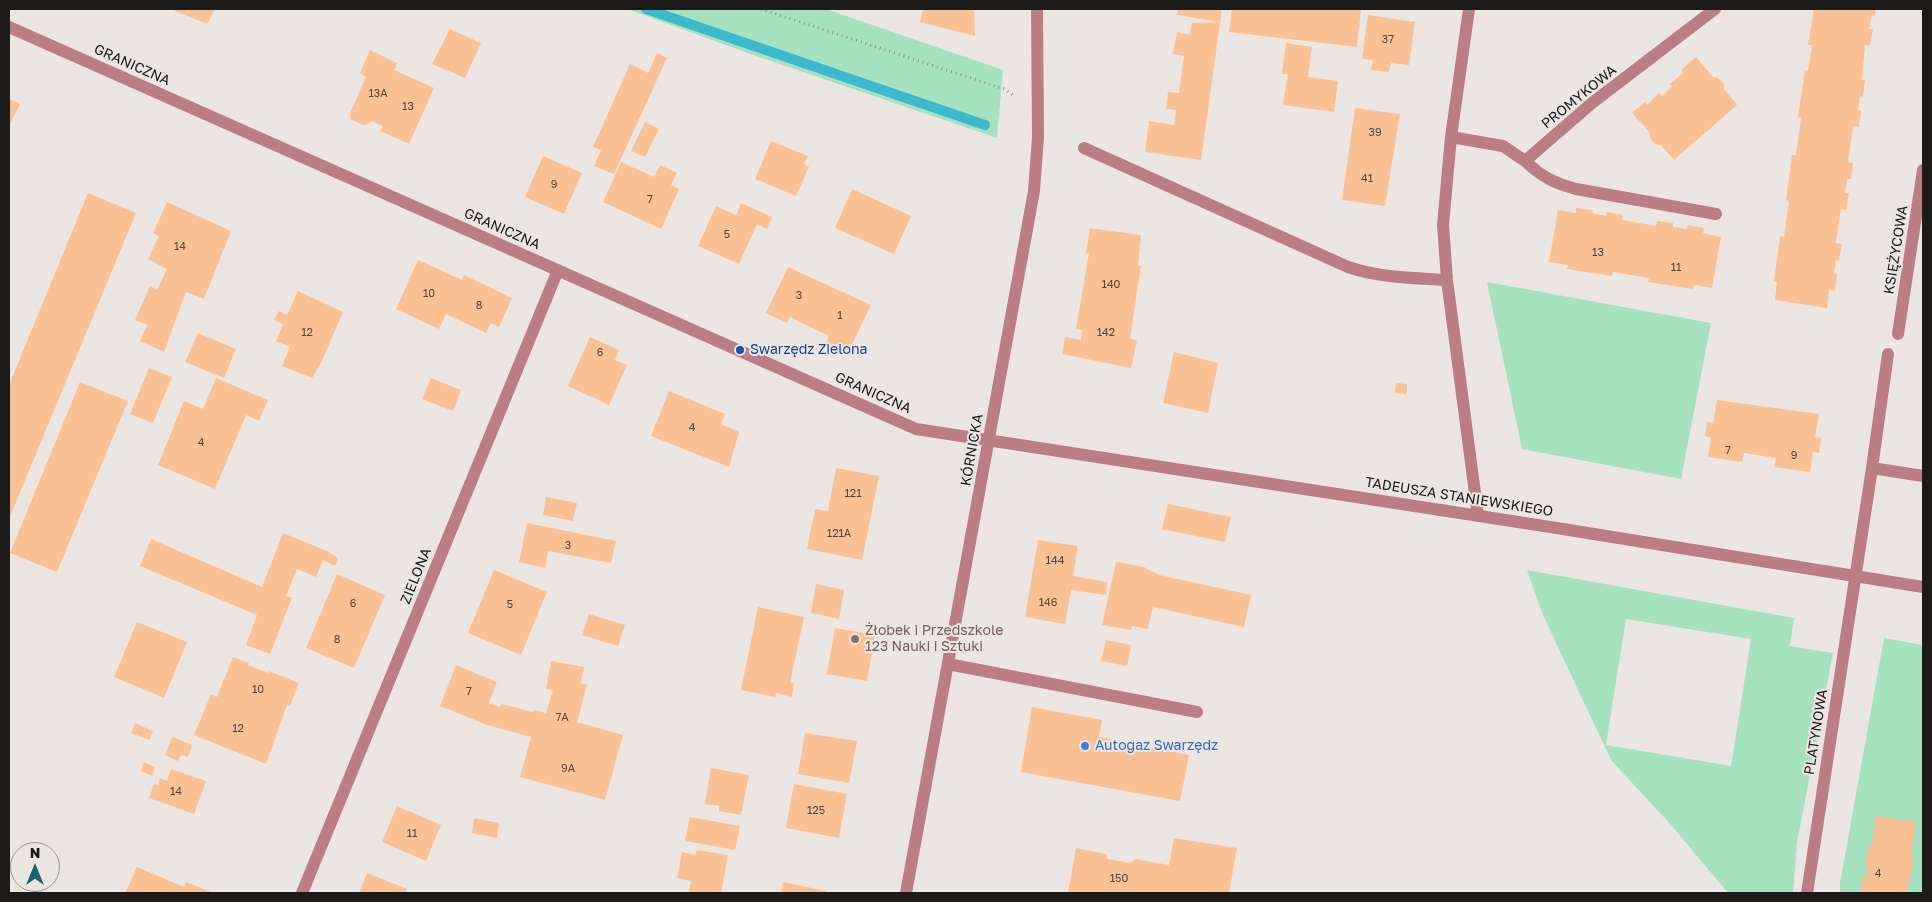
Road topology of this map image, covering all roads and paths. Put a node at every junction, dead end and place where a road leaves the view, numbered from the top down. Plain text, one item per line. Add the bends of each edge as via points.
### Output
1 (760, 9) edge
2 (1037, 9) edge
3 (1469, 9) edge
4 (1715, 9) edge
5 (9, 27) edge
6 (1018, 98) dead end
7 (1451, 137) junction
8 (1084, 148) dead end
9 (1525, 161) junction
10 (1923, 170) edge
11 (1716, 214) dead end
12 (558, 270) junction
13 (1447, 280) junction
14 (1898, 334) dead end
15 (1888, 354) dead end
16 (989, 440) junction
17 (1872, 468) junction
18 (1923, 476) edge
19 (1478, 516) junction
20 (1856, 576) junction
21 (1923, 587) edge
22 (948, 664) junction
23 (1198, 712) dead end
24 (302, 893) edge
25 (906, 893) edge
26 (1807, 893) edge

1 - 6 path via 1004,89
2 - 16 street, KÓRNICKA via 1038,128 1034,190
3 - 7 street
4 - 9 street, PROMYKOWA via 1592,104
5 - 12 street, GRANICZNA
7 - 9 street via 1503,146
7 - 13 street via 1443,225
8 - 13 street via 1348,267 1384,276
9 - 11 street via 1554,183
10 - 14 street, KSIĘŻYCOWA
12 - 16 street, GRANICZNA via 916,429
12 - 24 street, ZIELONA
13 - 19 street
15 - 17 street, PLATYNOWA
16 - 19 street, TADEUSZA STANIEWSKIEGO
16 - 22 street, KÓRNICKA
17 - 18 street
17 - 20 street, PLATYNOWA
19 - 20 street, TADEUSZA STANIEWSKIEGO
20 - 21 street, TADEUSZA STANIEWSKIEGO
20 - 26 street, PLATYNOWA
22 - 23 street
22 - 25 street, KÓRNICKA

